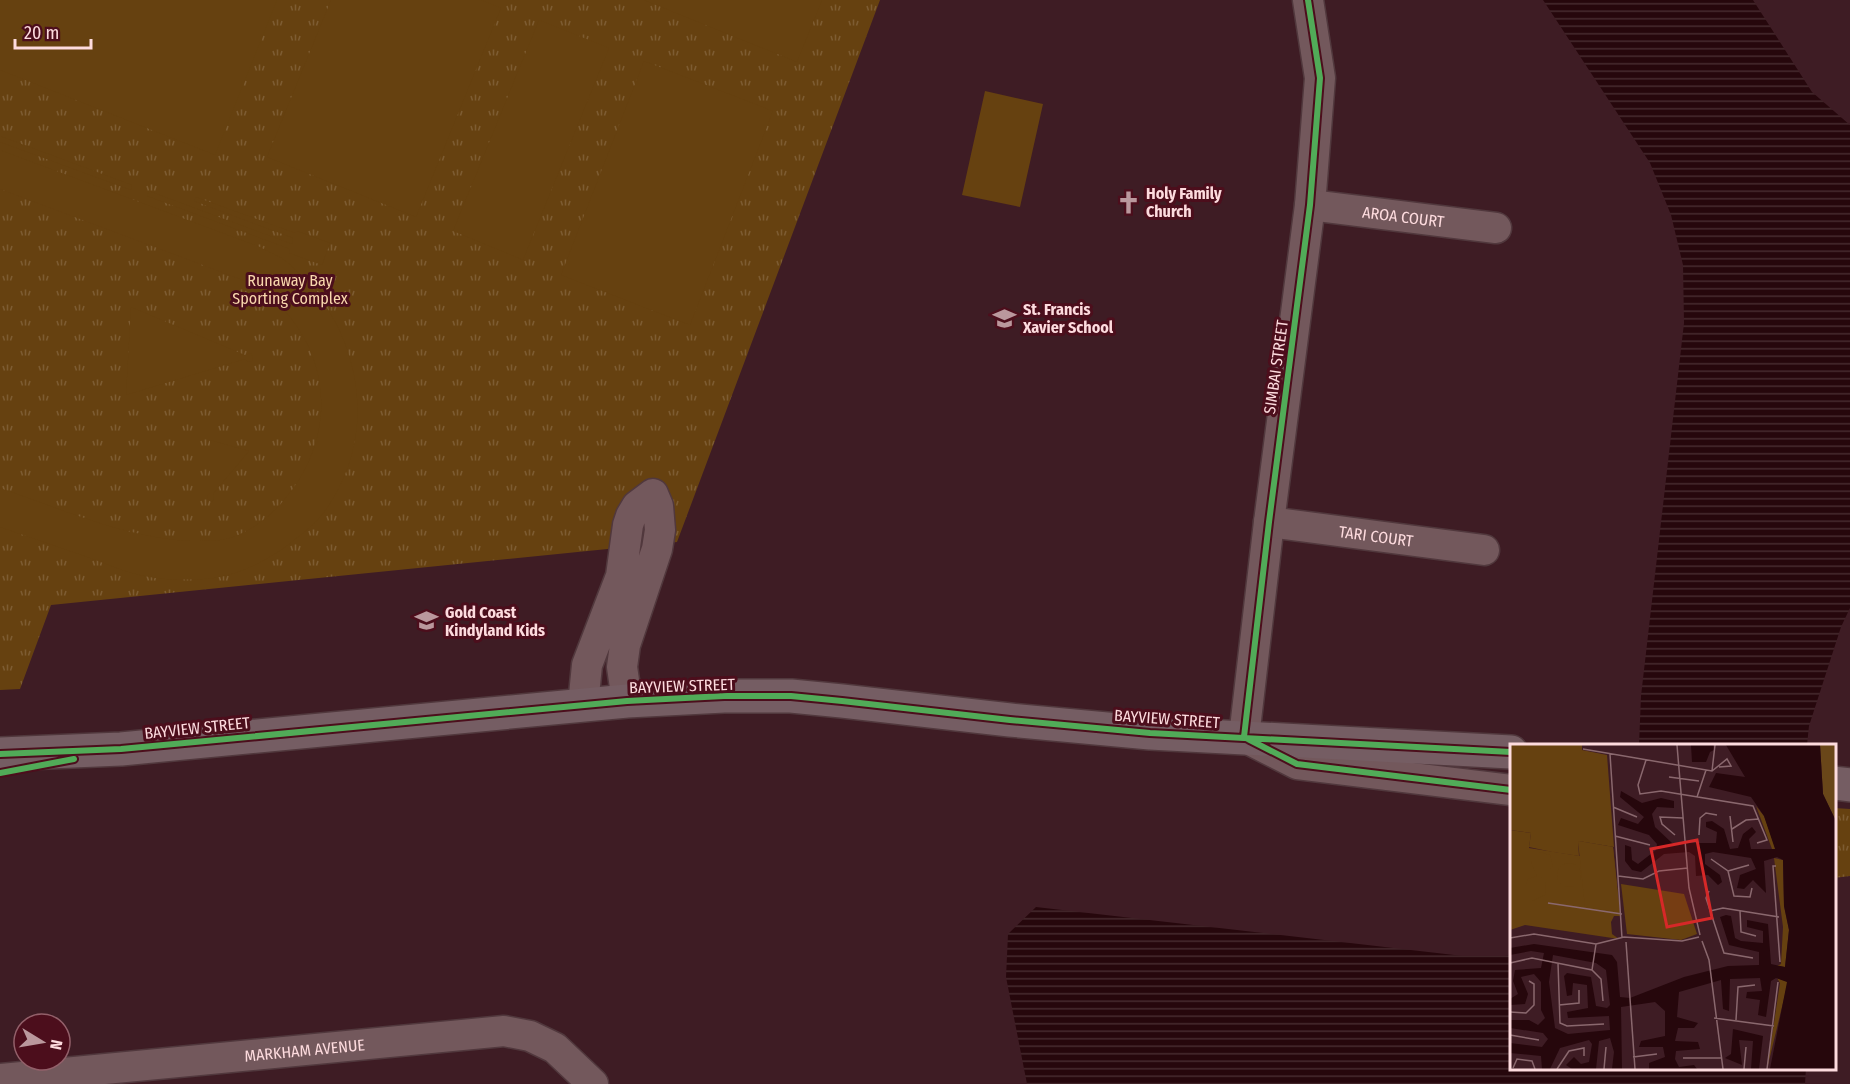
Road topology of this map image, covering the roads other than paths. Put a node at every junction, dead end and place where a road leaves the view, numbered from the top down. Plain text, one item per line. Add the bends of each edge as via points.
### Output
1 (1308, 0) edge
2 (1310, 205) junction
3 (1496, 228) dead end
4 (1269, 522) junction
5 (1484, 550) dead end
6 (627, 701) junction
7 (583, 705) junction
8 (1244, 737) junction
9 (121, 749) junction
10 (1510, 752) edge
11 (0, 754) edge
12 (0, 773) edge
13 (1835, 783) edge
14 (1850, 785) edge
15 (1510, 790) edge
16 (178, 1074) edge
17 (0, 1079) edge
18 (593, 1084) edge

1 - 2 street, SIMBAI STREET via 1320,78
2 - 3 street, AROA COURT
2 - 4 street, SIMBAI STREET
4 - 5 street, TARI COURT
4 - 8 street, SIMBAI STREET
6 - 7 main road, BAYVIEW STREET
6 - 7 street via 622,667 625,645 660,530 653,494 637,506 627,525 621,576 587,665
6 - 8 main road, BAYVIEW STREET via 791,696 1138,732
7 - 9 main road, BAYVIEW STREET
8 - 10 main road, BAYVIEW STREET
8 - 15 street, BAYVIEW STREET via 1297,764
9 - 11 main road, BAYVIEW STREET
9 - 12 main road, BAYVIEW STREET
13 - 14 main road
16 - 17 street, MARKHAM AVENUE
16 - 18 street, MARKHAM AVENUE via 504,1031 530,1036 555,1048

